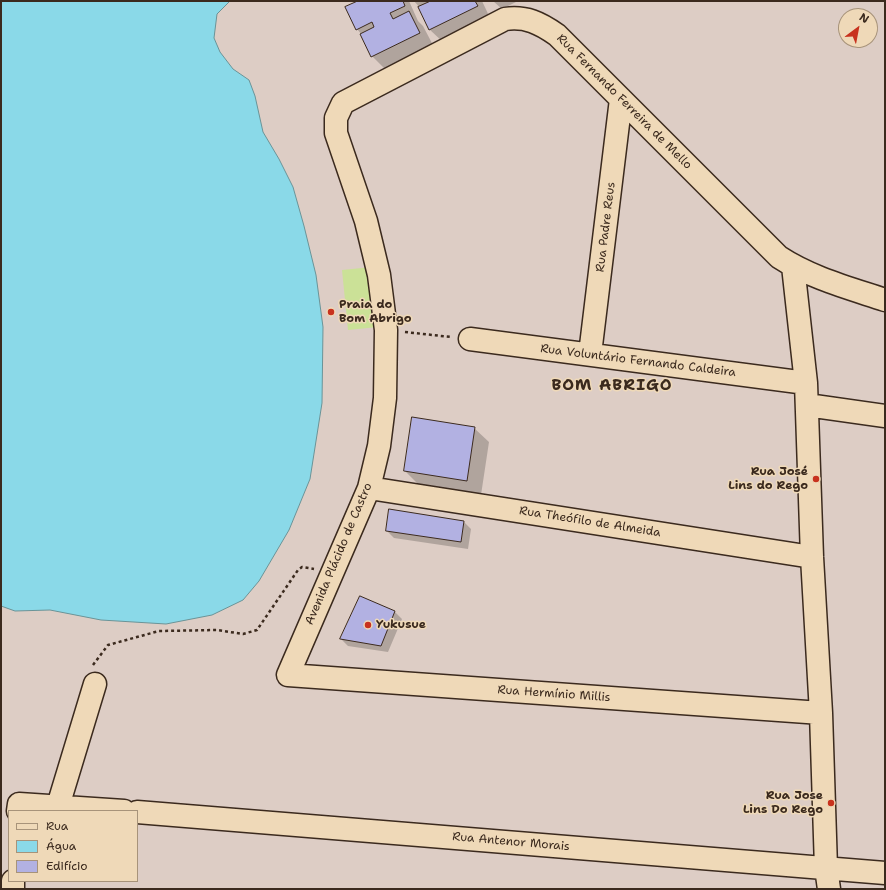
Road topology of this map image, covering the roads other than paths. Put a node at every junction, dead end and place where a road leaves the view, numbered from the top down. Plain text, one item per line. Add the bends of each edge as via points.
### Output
1 (621, 99) junction
2 (344, 103) joint
3 (793, 266) junction
4 (885, 300) edge
5 (470, 339) road end
6 (590, 354) junction
7 (806, 383) junction
8 (807, 405) junction
9 (885, 416) edge
10 (369, 488) junction
11 (812, 557) junction
12 (288, 675) joint
13 (95, 684) road end
14 (821, 713) junction
15 (58, 806) junction
16 (18, 808) edge
17 (111, 810) edge
18 (138, 812) edge
19 (826, 868) junction
20 (885, 873) edge
21 (829, 889) edge

1 - 2 street, Rua Fernando Ferreira de Mello via 557,35 539,23 516,17 505,19
1 - 3 street, Rua Fernando Ferreira de Mello via 779,256
1 - 6 street, Rua Padre Reus
2 - 10 street, Avenida Plácido de Castro via 336,118 336,133 366,222 379,275 386,330 385,398 379,446
3 - 4 street, Rua Fernando Ferreira de Mello via 822,279
3 - 7 street
5 - 6 street, Rua Voluntário Fernando Caldeira
6 - 7 street, Rua Voluntário Fernando Caldeira
7 - 8 street
8 - 9 street
8 - 11 street
10 - 11 street, Rua Theófilo de Almeida
10 - 12 street, Avenida Plácido de Castro
11 - 14 street
12 - 14 street, Rua Hermínio Millis
13 - 15 street
14 - 19 street
15 - 16 street
15 - 17 street
18 - 19 street, Rua Antenor Morais
19 - 20 street, Rua Antenor Morais
19 - 21 street

